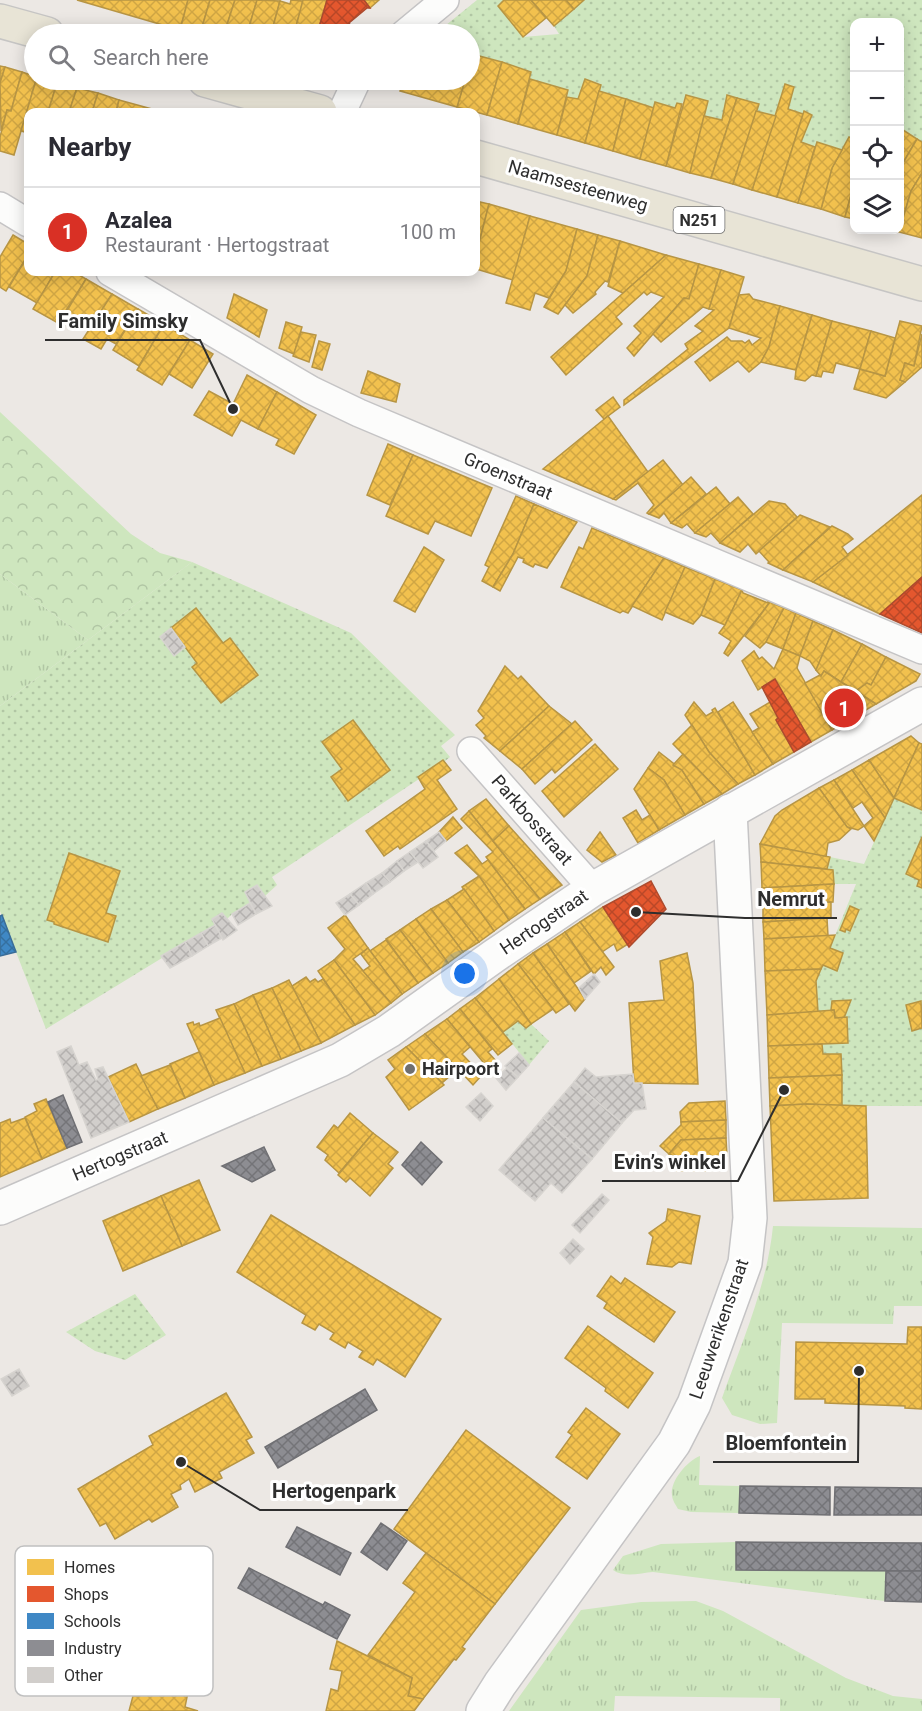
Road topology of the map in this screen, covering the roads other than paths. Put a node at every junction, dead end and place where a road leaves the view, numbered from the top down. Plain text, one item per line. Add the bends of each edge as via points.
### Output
1 (445, 0) edge
2 (0, 21) edge
3 (416, 24) edge
4 (24, 28) edge
5 (241, 90) edge
6 (352, 90) edge
7 (306, 108) edge
8 (344, 108) edge
9 (480, 158) edge
10 (0, 206) edge
11 (24, 221) edge
12 (117, 276) edge
13 (922, 284) edge
14 (922, 650) edge
15 (922, 704) edge
16 (471, 751) dead end
17 (730, 811) junction
18 (593, 889) junction
19 (0, 1208) edge
20 (483, 1711) edge

1 - 3 street
2 - 4 main road
5 - 7 main road
6 - 8 street
9 - 13 main road, Naamsesteenweg / N251
10 - 11 street
12 - 14 street, Groenstraat via 311,390 359,413
15 - 17 street, Hertogstraat
16 - 18 street, Parkbosstraat
17 - 18 street, Hertogstraat
17 - 20 street, Leeuwerikenstraat via 750,1218 745,1263 694,1404 674,1443
18 - 19 street, Hertogstraat via 389,1031 340,1060

